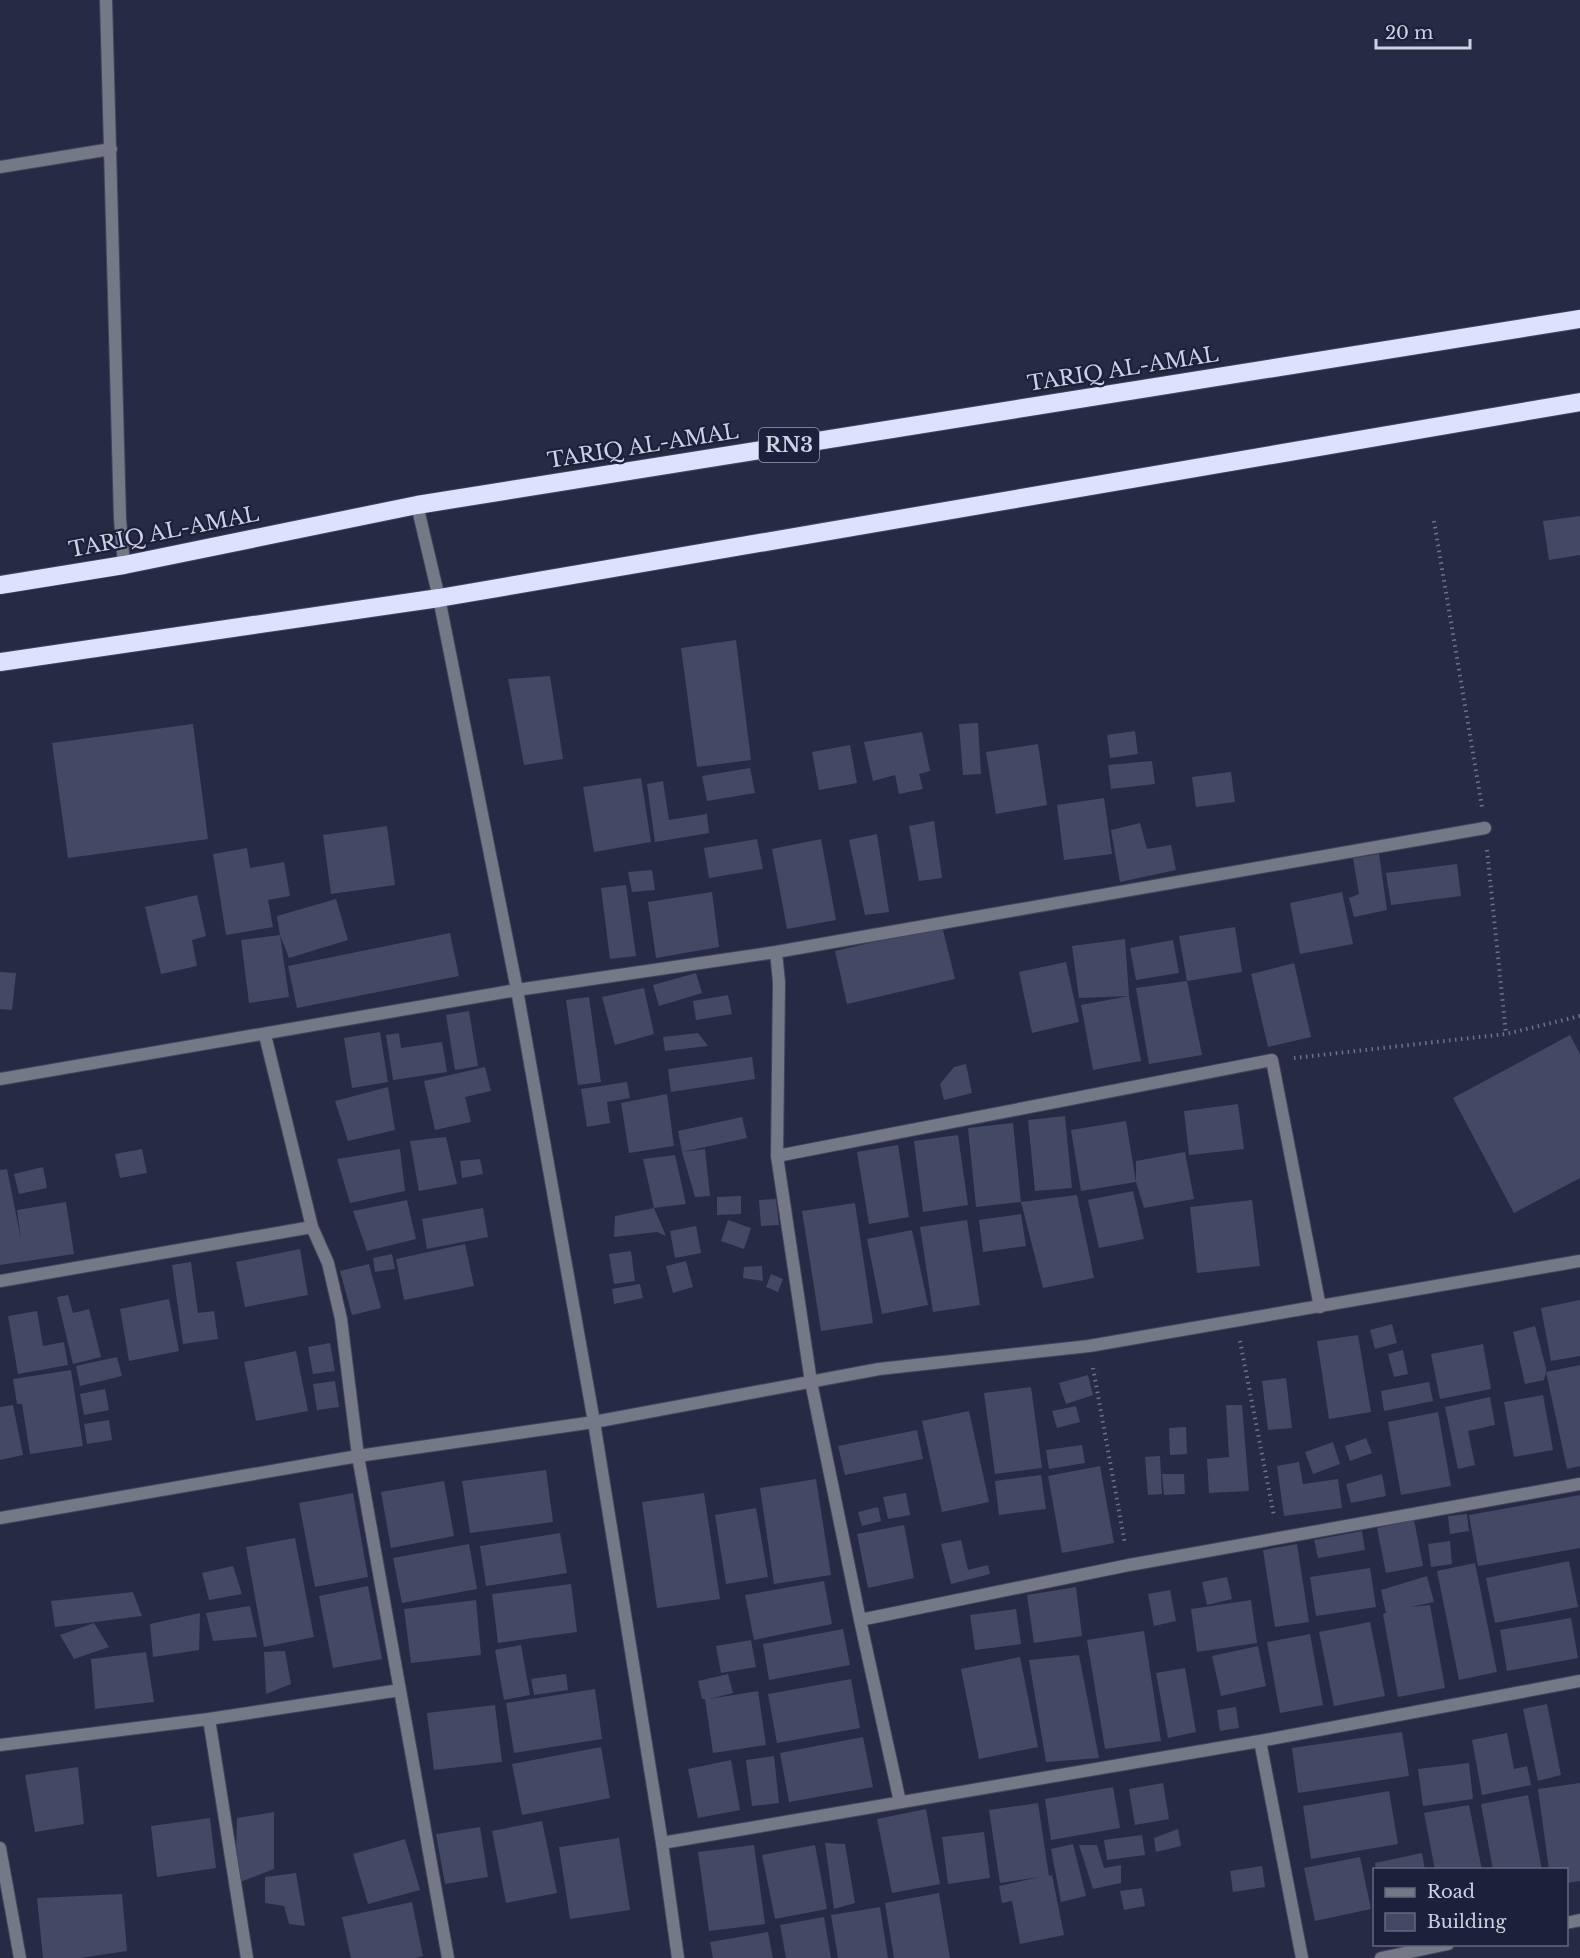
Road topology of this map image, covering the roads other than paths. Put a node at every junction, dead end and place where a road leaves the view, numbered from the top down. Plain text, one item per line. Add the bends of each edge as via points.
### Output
1 (106, 0) edge
2 (111, 149) junction
3 (0, 167) edge
4 (1580, 319) edge
5 (1580, 402) edge
6 (417, 505) junction
7 (124, 565) junction
8 (0, 585) edge
9 (440, 598) junction
10 (0, 662) edge
11 (1485, 828) road end
12 (776, 952) junction
13 (517, 990) junction
14 (265, 1035) junction
15 (0, 1079) edge
16 (777, 1156) junction
17 (312, 1227) junction
18 (1580, 1261) edge
19 (0, 1281) edge
20 (1320, 1307) junction
21 (811, 1382) junction
22 (594, 1422) junction
23 (358, 1456) junction
24 (1580, 1484) edge
25 (0, 1518) edge
26 (860, 1620) junction
27 (1580, 1681) edge
28 (400, 1690) junction
29 (209, 1719) junction
30 (1260, 1742) junction
31 (0, 1745) edge
32 (900, 1802) junction
33 (662, 1843) junction
34 (0, 1848) edge
35 (1444, 1946) edge
36 (1430, 1953) edge
37 (20, 1958) edge
38 (247, 1958) edge
39 (448, 1958) edge
40 (677, 1958) edge
41 (1302, 1958) edge
42 (1381, 1958) edge

1 - 2 street
2 - 3 street
2 - 7 street
4 - 6 highway, TARIQ AL-AMAL / RN3
5 - 9 highway
6 - 7 highway, TARIQ AL-AMAL / RN3
6 - 9 street
7 - 8 highway, TARIQ AL-AMAL / RN3
9 - 10 highway
9 - 13 street
11 - 12 street
12 - 13 street
12 - 16 street
13 - 14 street
13 - 22 street
14 - 15 street
14 - 17 street
16 - 20 street via 1272,1060
16 - 21 street
17 - 19 street
17 - 23 street via 328,1263 341,1319
18 - 20 street
20 - 21 street via 1089,1346 879,1369
21 - 22 street
21 - 26 street
22 - 23 street
22 - 33 street
23 - 25 street
23 - 28 street
24 - 26 street via 1129,1565
26 - 32 street
27 - 30 street
28 - 29 street
28 - 39 street
29 - 31 street
29 - 38 street
30 - 32 street
30 - 41 street
32 - 33 street
33 - 40 street
34 - 37 street
35 - 36 street
36 - 42 street

